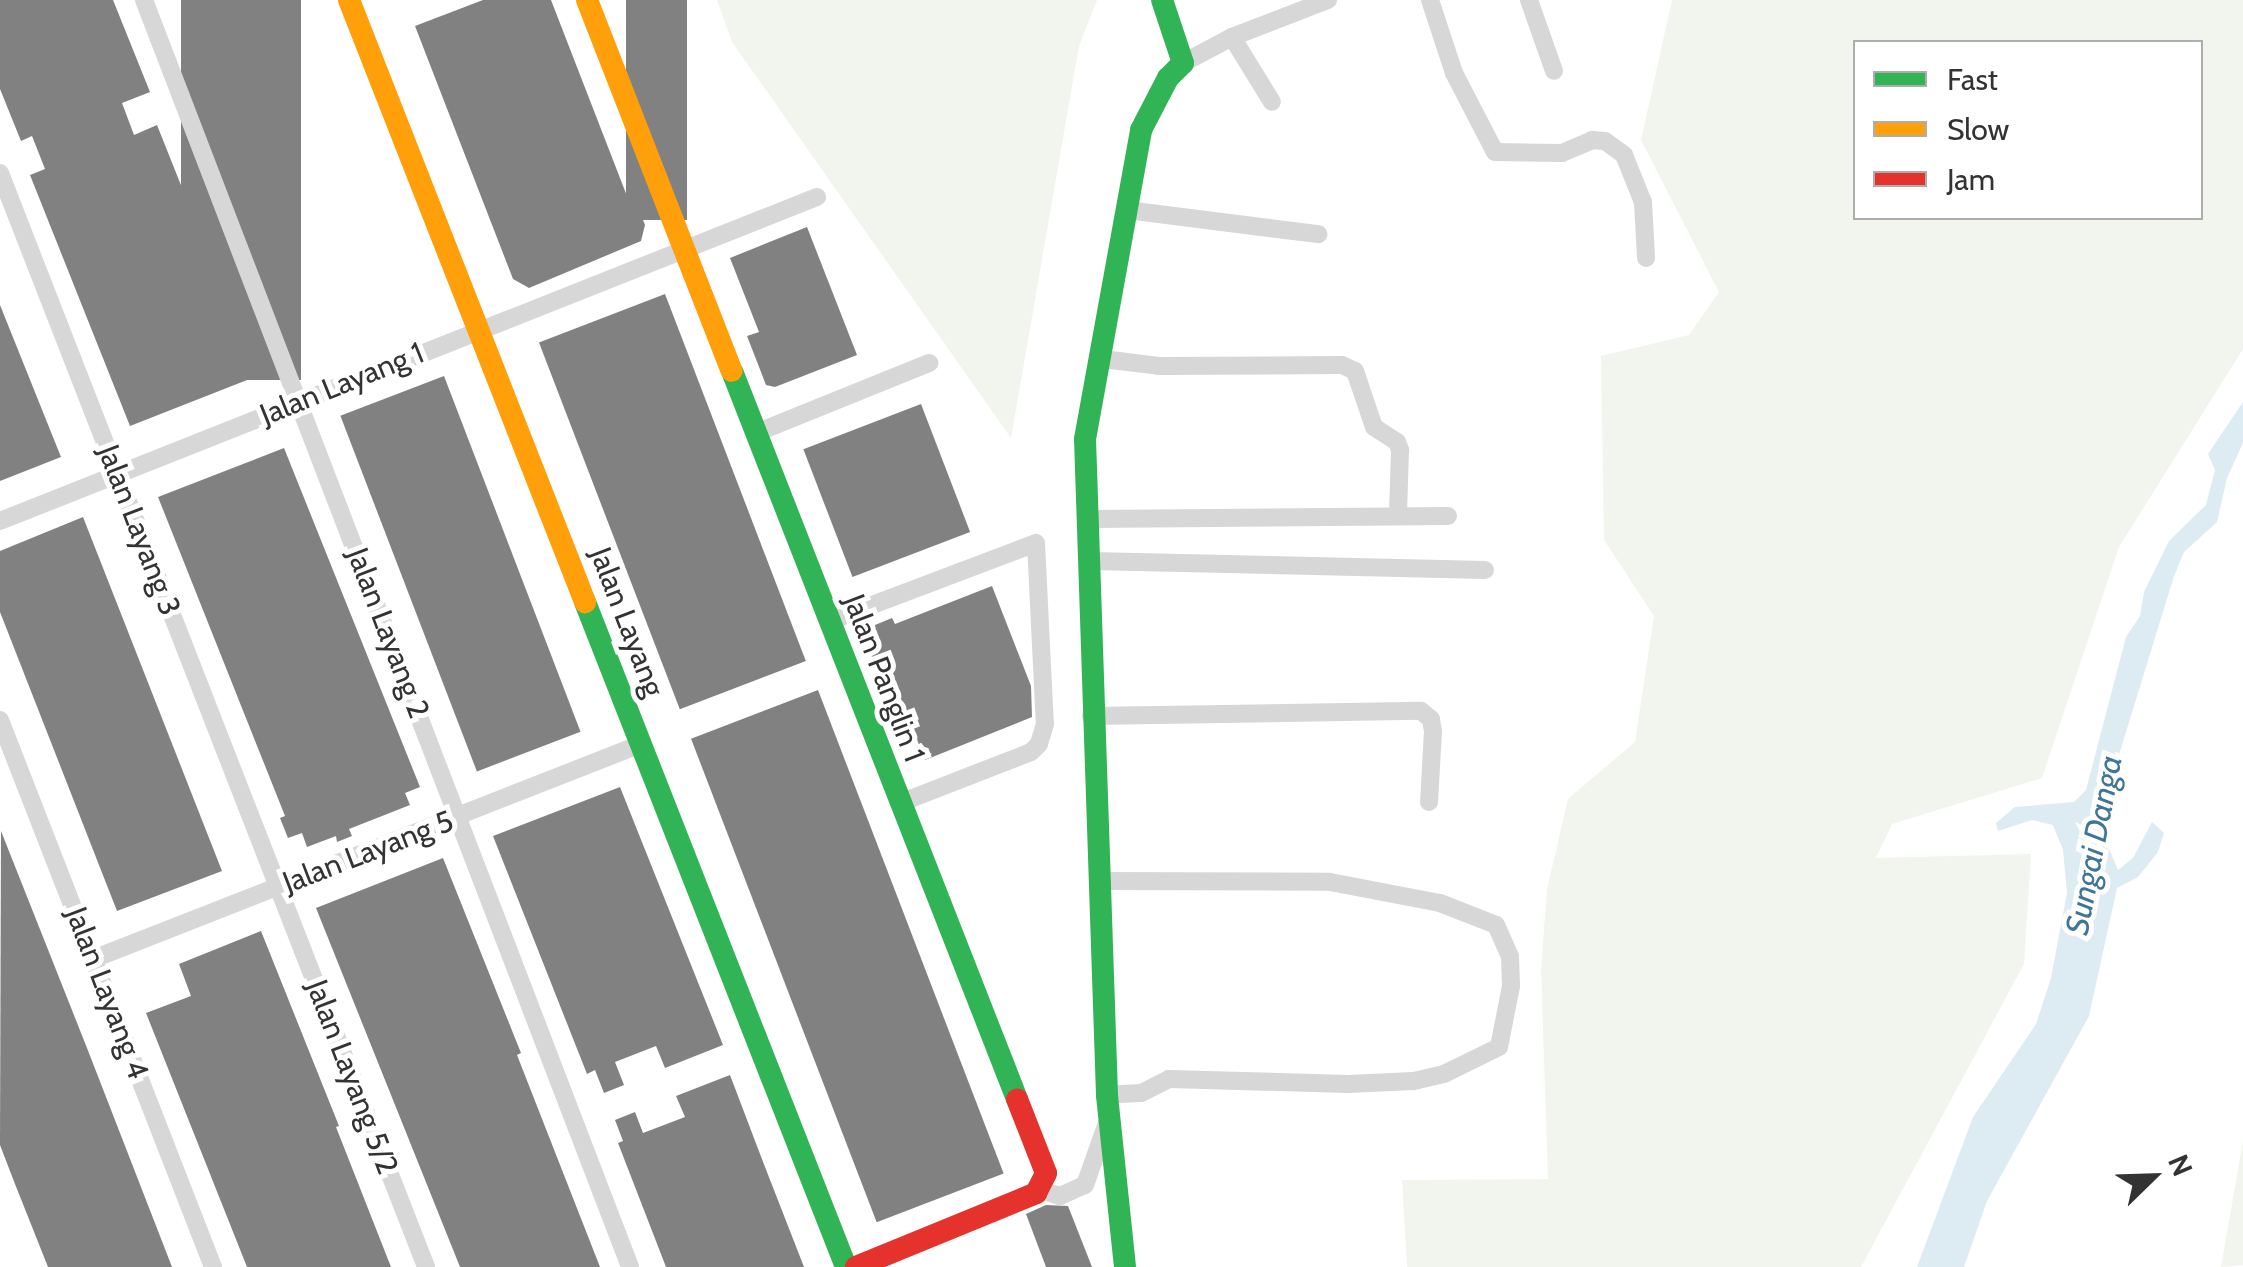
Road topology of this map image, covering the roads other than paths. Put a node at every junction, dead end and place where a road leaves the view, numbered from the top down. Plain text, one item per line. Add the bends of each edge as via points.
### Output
1 (144, 0) edge
2 (349, 0) edge
3 (587, 0) edge
4 (1162, 0) edge
5 (1328, 0) edge
6 (1430, 0) edge
7 (1529, 0) edge
8 (1232, 37) junction
9 (1182, 63) junction
10 (1554, 71) dead end
11 (1272, 102) dead end
12 (0, 173) edge
13 (817, 197) dead end
14 (1127, 210) junction
15 (1318, 234) dead end
16 (685, 248) junction
17 (1646, 258) dead end
18 (481, 329) junction
19 (1104, 359) junction
20 (929, 363) dead end
21 (297, 402) junction
22 (756, 432) junction
23 (117, 474) junction
24 (1398, 514) junction
25 (1448, 516) dead end
26 (1090, 519) junction
27 (0, 521) edge
28 (1091, 562) junction
29 (1484, 570) dead end
30 (830, 620) junction
31 (1091, 716) junction
32 (0, 720) edge
33 (642, 744) junction
34 (1429, 802) dead end
35 (900, 803) junction
36 (460, 816) junction
37 (1098, 882) junction
38 (278, 888) junction
39 (93, 959) junction
40 (1108, 1107) junction
41 (1041, 1190) junction
42 (213, 1267) edge
43 (426, 1267) edge
44 (630, 1267) edge
45 (846, 1267) edge
46 (856, 1267) edge
47 (1125, 1267) edge

1 - 21 street, Jalan Layang 2
2 - 18 street, Jalan Layang
3 - 16 street, Jalan Panglin 1
4 - 9 street
5 - 8 street
6 - 17 street via 1454,73 1495,152 1562,153 1592,140 1606,141 1624,156 1643,202
7 - 10 street
8 - 9 street
8 - 11 street
9 - 14 street via 1141,130
12 - 23 street, Jalan Layang 3
13 - 16 street, Jalan Layang 1
14 - 15 street
14 - 19 street
16 - 18 street, Jalan Layang 1
16 - 22 street, Jalan Panglin 1
18 - 21 street, Jalan Layang 1
18 - 33 street, Jalan Layang
19 - 24 street via 1159,366 1342,365 1355,371 1374,427 1400,450
19 - 26 street via 1085,439
20 - 22 street
21 - 23 street, Jalan Layang 1
21 - 36 street, Jalan Layang 2
22 - 30 street, Jalan Panglin 1
23 - 27 street, Jalan Layang 1
23 - 38 street, Jalan Layang 3
24 - 25 street
24 - 26 street
26 - 28 street
28 - 29 street
28 - 31 street
30 - 35 street, Jalan Panglin 1
30 - 35 street via 1036,544 1044,724 1039,744
31 - 34 street via 1421,710 1433,731
31 - 37 street
32 - 39 street, Jalan Layang 4
33 - 36 street, Jalan Layang 5
33 - 45 street, Jalan Layang
35 - 41 street, Jalan Panglin 1 via 1046,1173
36 - 38 street, Jalan Layang 5
36 - 44 street, Jalan Layang 2
37 - 40 street
37 - 40 street via 1330,882 1440,903 1496,925 1510,956 1512,986 1499,1047 1444,1074 1348,1084 1169,1079
38 - 39 street, Jalan Layang 5
38 - 43 street, Jalan Layang 5/2
39 - 42 street, Jalan Layang 4
40 - 41 street via 1084,1185 1060,1196
40 - 47 street
41 - 46 street

